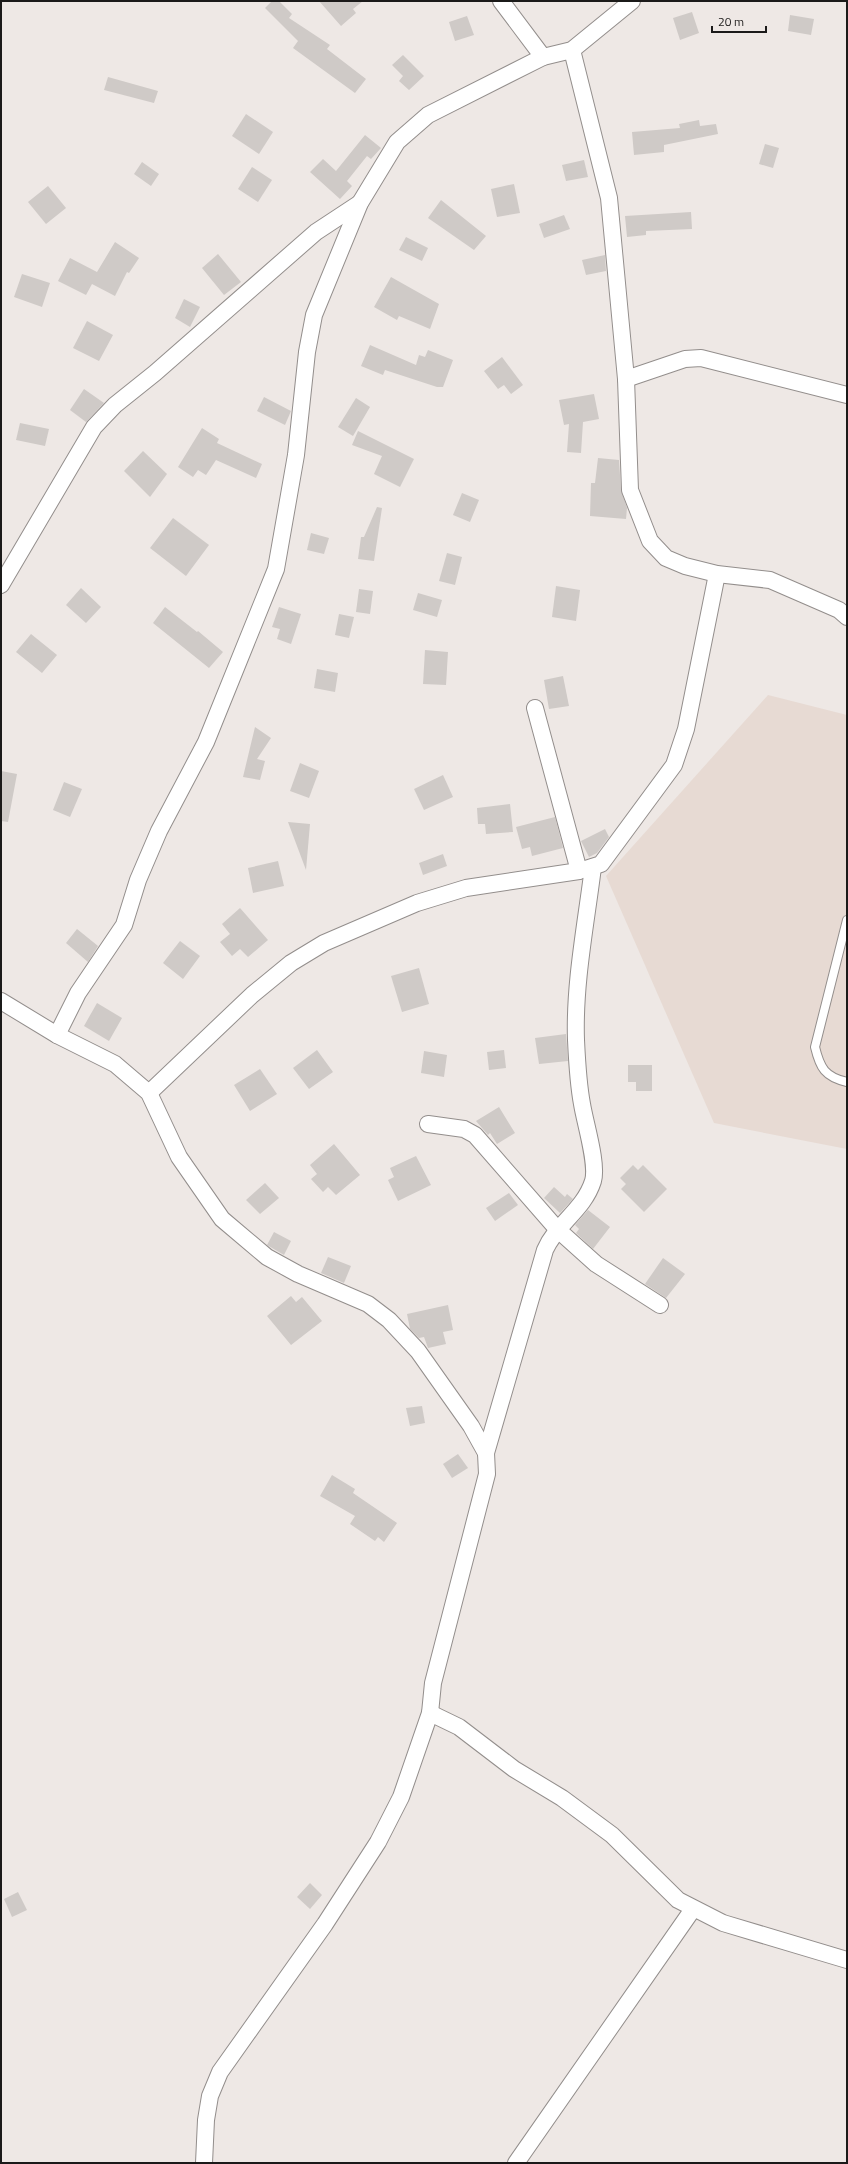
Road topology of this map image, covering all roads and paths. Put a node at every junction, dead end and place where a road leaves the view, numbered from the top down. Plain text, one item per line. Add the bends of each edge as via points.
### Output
1 (501, 1) edge
2 (632, 1) edge
3 (572, 50) junction
4 (542, 57) junction
5 (360, 204) junction
6 (626, 379) junction
7 (847, 395) edge
8 (717, 574) junction
9 (1, 585) edge
10 (847, 617) edge
11 (535, 708) dead end
12 (586, 869) junction
13 (847, 920) edge
14 (1, 1001) edge
15 (57, 1035) junction
16 (847, 1082) edge
17 (148, 1093) junction
18 (428, 1124) dead end
19 (557, 1229) junction
20 (660, 1305) dead end
21 (486, 1453) junction
22 (430, 1713) junction
23 (693, 1909) junction
24 (847, 1960) edge
25 (204, 2163) edge
26 (516, 2163) edge

1 - 4 street
2 - 3 street
3 - 4 street
3 - 6 street via 609,198
4 - 5 street via 428,115 397,142
5 - 9 street via 316,232 115,405 94,427
5 - 15 street via 314,315 307,352 296,455 276,569 206,742 159,831 138,880 124,925 78,992
6 - 7 street via 685,360 701,358
6 - 8 street via 630,490 650,541 666,558
8 - 10 street via 770,580 839,610
8 - 12 street via 686,729 674,765 601,864
11 - 12 street
12 - 17 street via 466,888 417,903 324,943 291,963 252,995
12 - 19 street via 576,1039 582,1101 594,1170 593,1181 583,1203
13 - 16 lane via 815,1047 819,1063 825,1073
14 - 15 street
15 - 17 street via 115,1064
17 - 21 street via 179,1157 222,1219 267,1257 298,1274 368,1304 389,1320 418,1351 471,1426
18 - 19 street via 464,1129 475,1135
19 - 20 street via 596,1264
19 - 21 street via 544,1250
21 - 22 street via 487,1474 433,1683
22 - 23 street via 459,1727 514,1769 562,1798 612,1835 678,1900
22 - 25 street via 401,1797 378,1842 325,1924 220,2072 210,2096
23 - 24 street via 723,1923
23 - 26 street

